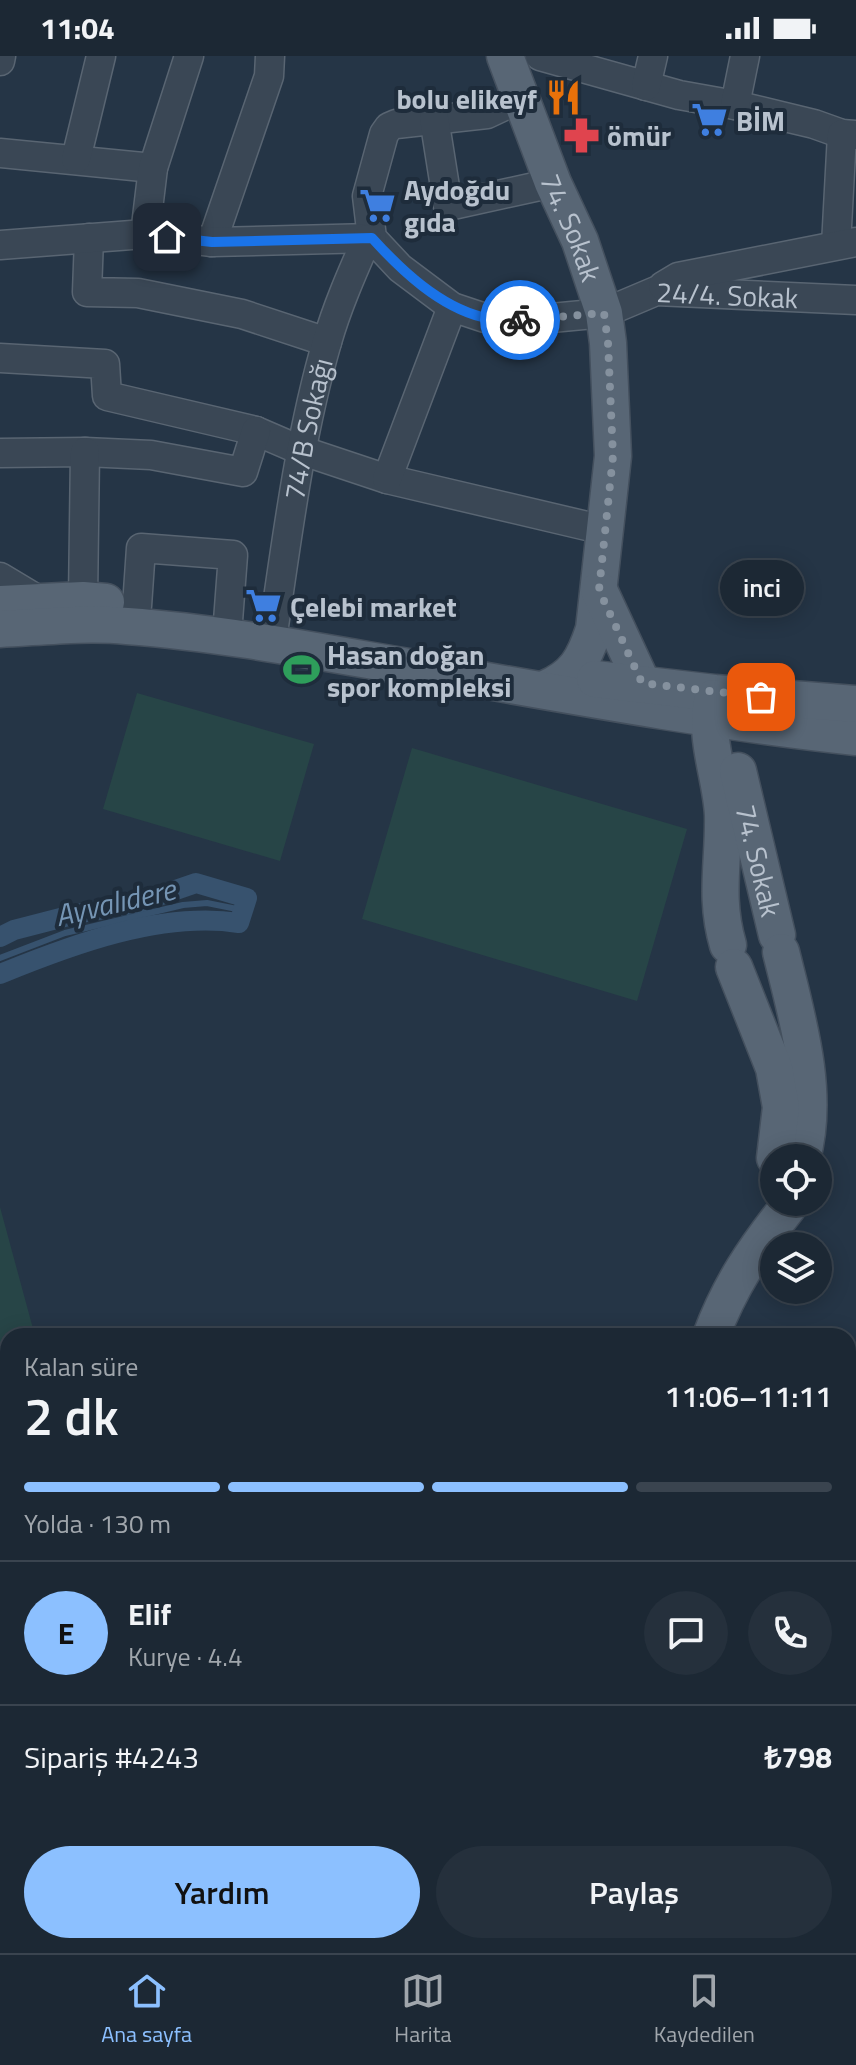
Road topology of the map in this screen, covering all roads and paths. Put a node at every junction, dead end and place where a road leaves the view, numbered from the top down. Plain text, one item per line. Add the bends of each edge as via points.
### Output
1 (101, 56) edge
2 (189, 56) edge
3 (270, 56) edge
4 (505, 56) edge
5 (653, 56) edge
6 (745, 56) edge
7 (546, 57) edge
8 (646, 86) junction
9 (521, 98) junction
10 (735, 105) junction
11 (434, 118) junction
12 (849, 135) edge
13 (0, 153) edge
14 (76, 159) junction
15 (153, 168) junction
16 (553, 183) junction
17 (145, 234) junction
18 (89, 238) junction
19 (370, 239) junction
20 (212, 242) junction
21 (846, 244) edge
22 (0, 245) edge
23 (656, 291) junction
24 (856, 300) edge
25 (452, 307) junction
26 (604, 313) junction
27 (327, 342) junction
28 (0, 358) edge
29 (256, 431) junction
30 (300, 450) junction
31 (85, 452) junction
32 (0, 453) edge
33 (387, 479) junction
34 (604, 530) junction
35 (0, 577) edge
36 (599, 590) junction
37 (83, 600) junction
38 (40, 601) junction
39 (0, 604) edge
40 (137, 606) junction
41 (228, 621) junction
42 (274, 626) junction
43 (0, 629) edge
44 (555, 684) junction
45 (639, 695) junction
46 (856, 704) edge
47 (716, 711) junction
48 (769, 728) junction
49 (856, 737) edge
50 (733, 807) junction
51 (779, 944) junction
52 (731, 956) junction
53 (777, 1144) edge
54 (806, 1144) edge
55 (761, 1216) edge
56 (779, 1216) edge
57 (751, 1253) junction
58 (714, 1328) edge

1 - 14 street
2 - 15 street
3 - 20 street via 269,76
4 - 9 main road, 74. Sokak
5 - 8 street
6 - 10 street
7 - 8 street
8 - 10 street
9 - 11 street via 487,114
9 - 16 main road, 74. Sokak
10 - 12 street
11 - 16 street via 448,206
11 - 19 street via 396,124 384,134 367,196
12 - 21 street
13 - 14 street
14 - 15 street
15 - 17 street
16 - 26 main road, 74. Sokak
17 - 18 street
17 - 20 street
18 - 22 street
18 - 27 street via 87,292 138,293 242,314
19 - 20 street
19 - 25 street
19 - 27 street, 74/B Sokağı via 345,288
21 - 23 street via 678,277
23 - 24 street, 24/4. Sokak
23 - 26 street, 24/4. Sokak
25 - 26 street, 24/4. Sokak via 485,318 530,320
25 - 33 street
26 - 34 main road, 74. Sokak via 613,456
27 - 30 street, 74/B Sokağı
28 - 29 street via 105,364 107,396
29 - 30 street
29 - 31 street via 243,472 151,455
30 - 33 street
30 - 42 street, 74/B Sokağı
31 - 32 street
31 - 37 street
33 - 34 street
34 - 36 main road, 74. Sokak
35 - 38 street
36 - 44 main road via 588,647
36 - 45 main road, 74. Sokak
37 - 38 main road
37 - 40 main road
38 - 39 main road
40 - 41 main road
40 - 41 street via 141,548 233,555
41 - 42 main road
42 - 44 main road
43 - 44 main road via 111,625 167,630
44 - 45 main road
45 - 47 main road
45 - 50 main road via 691,747
46 - 47 main road
47 - 48 main road
47 - 50 main road
48 - 49 main road
48 - 50 main road
50 - 51 main road, 74. Sokak
50 - 52 main road, 74. Sokak via 719,886
51 - 52 main road via 774,968 767,974 749,976
51 - 54 main road, 74. Sokak via 807,1080
52 - 53 main road, 74. Sokak via 774,1068 781,1107
55 - 57 main road
56 - 57 main road
57 - 58 main road

